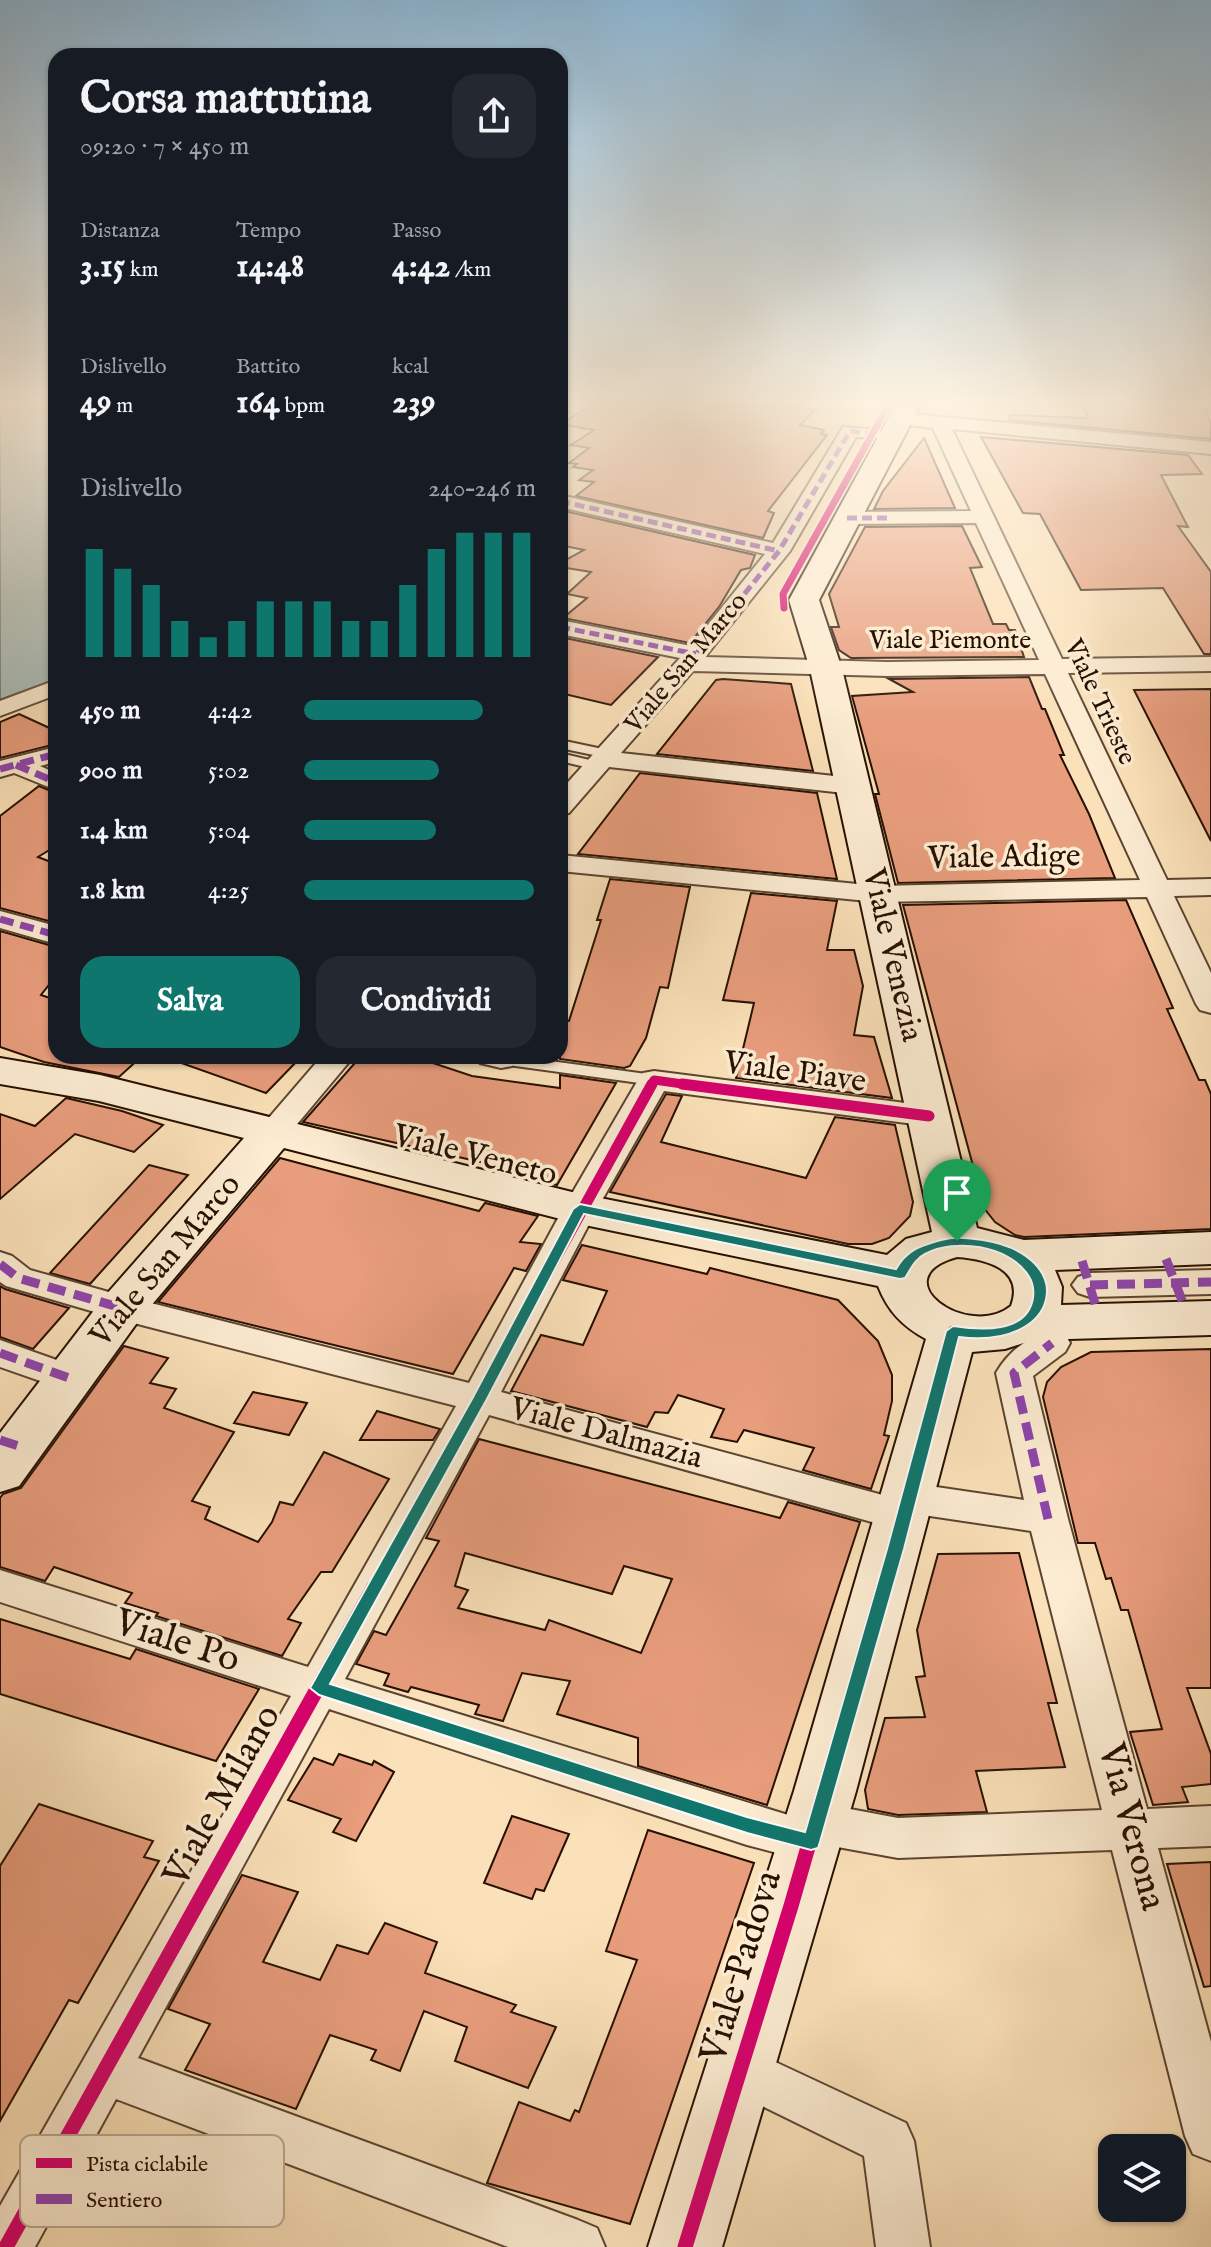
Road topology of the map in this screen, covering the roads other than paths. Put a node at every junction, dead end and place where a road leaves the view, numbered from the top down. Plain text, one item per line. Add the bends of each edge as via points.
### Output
1 (594, 509) edge
2 (804, 509) edge
3 (852, 509) edge
4 (980, 509) edge
5 (984, 517) junction
6 (847, 518) junction
7 (779, 551) junction
8 (568, 629) edge
9 (692, 659) junction
10 (1211, 664) edge
11 (1053, 668) junction
12 (826, 669) junction
13 (48, 690) edge
14 (0, 709) edge
15 (568, 747) edge
16 (48, 756) edge
17 (568, 758) edge
18 (603, 760) junction
19 (5, 768) edge
20 (48, 780) edge
21 (570, 784) edge
22 (853, 786) junction
23 (568, 864) edge
24 (1211, 887) edge
25 (1159, 889) junction
26 (878, 894) junction
27 (0, 919) edge
28 (48, 933) edge
29 (1211, 1004) edge
30 (332, 1064) edge
31 (544, 1064) edge
32 (0, 1071) edge
33 (654, 1080) junction
34 (929, 1116) junction
35 (272, 1134) junction
36 (580, 1209) junction
37 (957, 1241) junction
38 (1211, 1248) edge
39 (1017, 1256) junction
40 (0, 1264) edge
41 (900, 1274) junction
42 (1211, 1282) edge
43 (1090, 1285) dead end
44 (1184, 1292) edge
45 (122, 1308) junction
46 (953, 1331) junction
47 (1038, 1333) junction
48 (0, 1353) edge
49 (69, 1378) junction
50 (479, 1399) junction
51 (6, 1453) edge
52 (906, 1507) junction
53 (1048, 1519) junction
54 (0, 1586) edge
55 (319, 1688) junction
56 (1211, 1826) edge
57 (1132, 1829) junction
58 (815, 1832) junction
59 (104, 2070) junction
60 (743, 2071) junction
61 (68, 2135) edge
62 (278, 2135) edge
63 (1211, 2136) edge
64 (284, 2137) edge
65 (20, 2222) edge
66 (6, 2247) edge
67 (578, 2247) edge
68 (685, 2247) edge
69 (903, 2247) edge

1 - 7 street
2 - 7 street, Viale San Marco
3 - 6 street
4 - 5 street, Viale Trieste
5 - 6 street
5 - 11 street, Viale Trieste
6 - 12 street via 804,600
7 - 9 street, Viale San Marco
8 - 9 street, Viale Piemonte
9 - 12 street, Viale Piemonte
9 - 18 street, Viale San Marco
10 - 11 street, Viale Piemonte
11 - 12 street, Viale Piemonte
11 - 25 street, Viale Trieste
12 - 22 street, Viale Venezia
13 - 14 street
15 - 18 lane
16 - 19 street
17 - 18 lane
18 - 21 street, Viale San Marco
18 - 22 street
19 - 20 street
22 - 26 street, Viale Venezia
23 - 26 street, Viale Adige
24 - 25 street, Viale Adige
25 - 26 street, Viale Adige
25 - 29 street, Viale Trieste
26 - 34 street, Viale Venezia
27 - 28 street
30 - 35 street, Viale San Marco
31 - 33 lane, Viale Piave
32 - 35 street, Viale Veneto via 100,1088
33 - 34 street, Viale Piave
33 - 36 street, Viale Milano
34 - 37 street, Viale Venezia
35 - 36 street, Viale Veneto
35 - 45 street, Viale San Marco
36 - 41 street, Viale Veneto
36 - 50 street, Viale Milano
37 - 39 street via 999,1247
37 - 41 street via 920,1251
38 - 39 street
39 - 47 street via 1034,1272 1041,1290
40 - 45 street, Viale Dalmazia via 18,1278
41 - 46 street via 912,1308
42 - 44 street
43 - 44 street
44 - 47 street
45 - 49 street, Viale San Marco
45 - 50 street, Viale Dalmazia
46 - 47 street
46 - 52 street, Viale Padova
47 - 53 street, Via Verona via 1027,1360 1014,1373
48 - 49 street
49 - 51 street, Viale San Marco
50 - 52 street, Viale Dalmazia
50 - 55 street, Viale Milano
52 - 53 street
52 - 58 street, Viale Padova
53 - 57 street, Via Verona
54 - 55 street, Viale Po
55 - 58 street, Viale Po via 747,1825
55 - 59 street, Viale Milano
56 - 57 street, Viale Po
57 - 58 street, Viale Po via 898,1838
57 - 63 street, Via Verona
58 - 60 street, Viale Padova
59 - 61 street, Viale Milano
59 - 62 street
60 - 68 street, Viale Padova
60 - 69 street via 888,2141
64 - 67 street
65 - 66 street, Viale Milano

